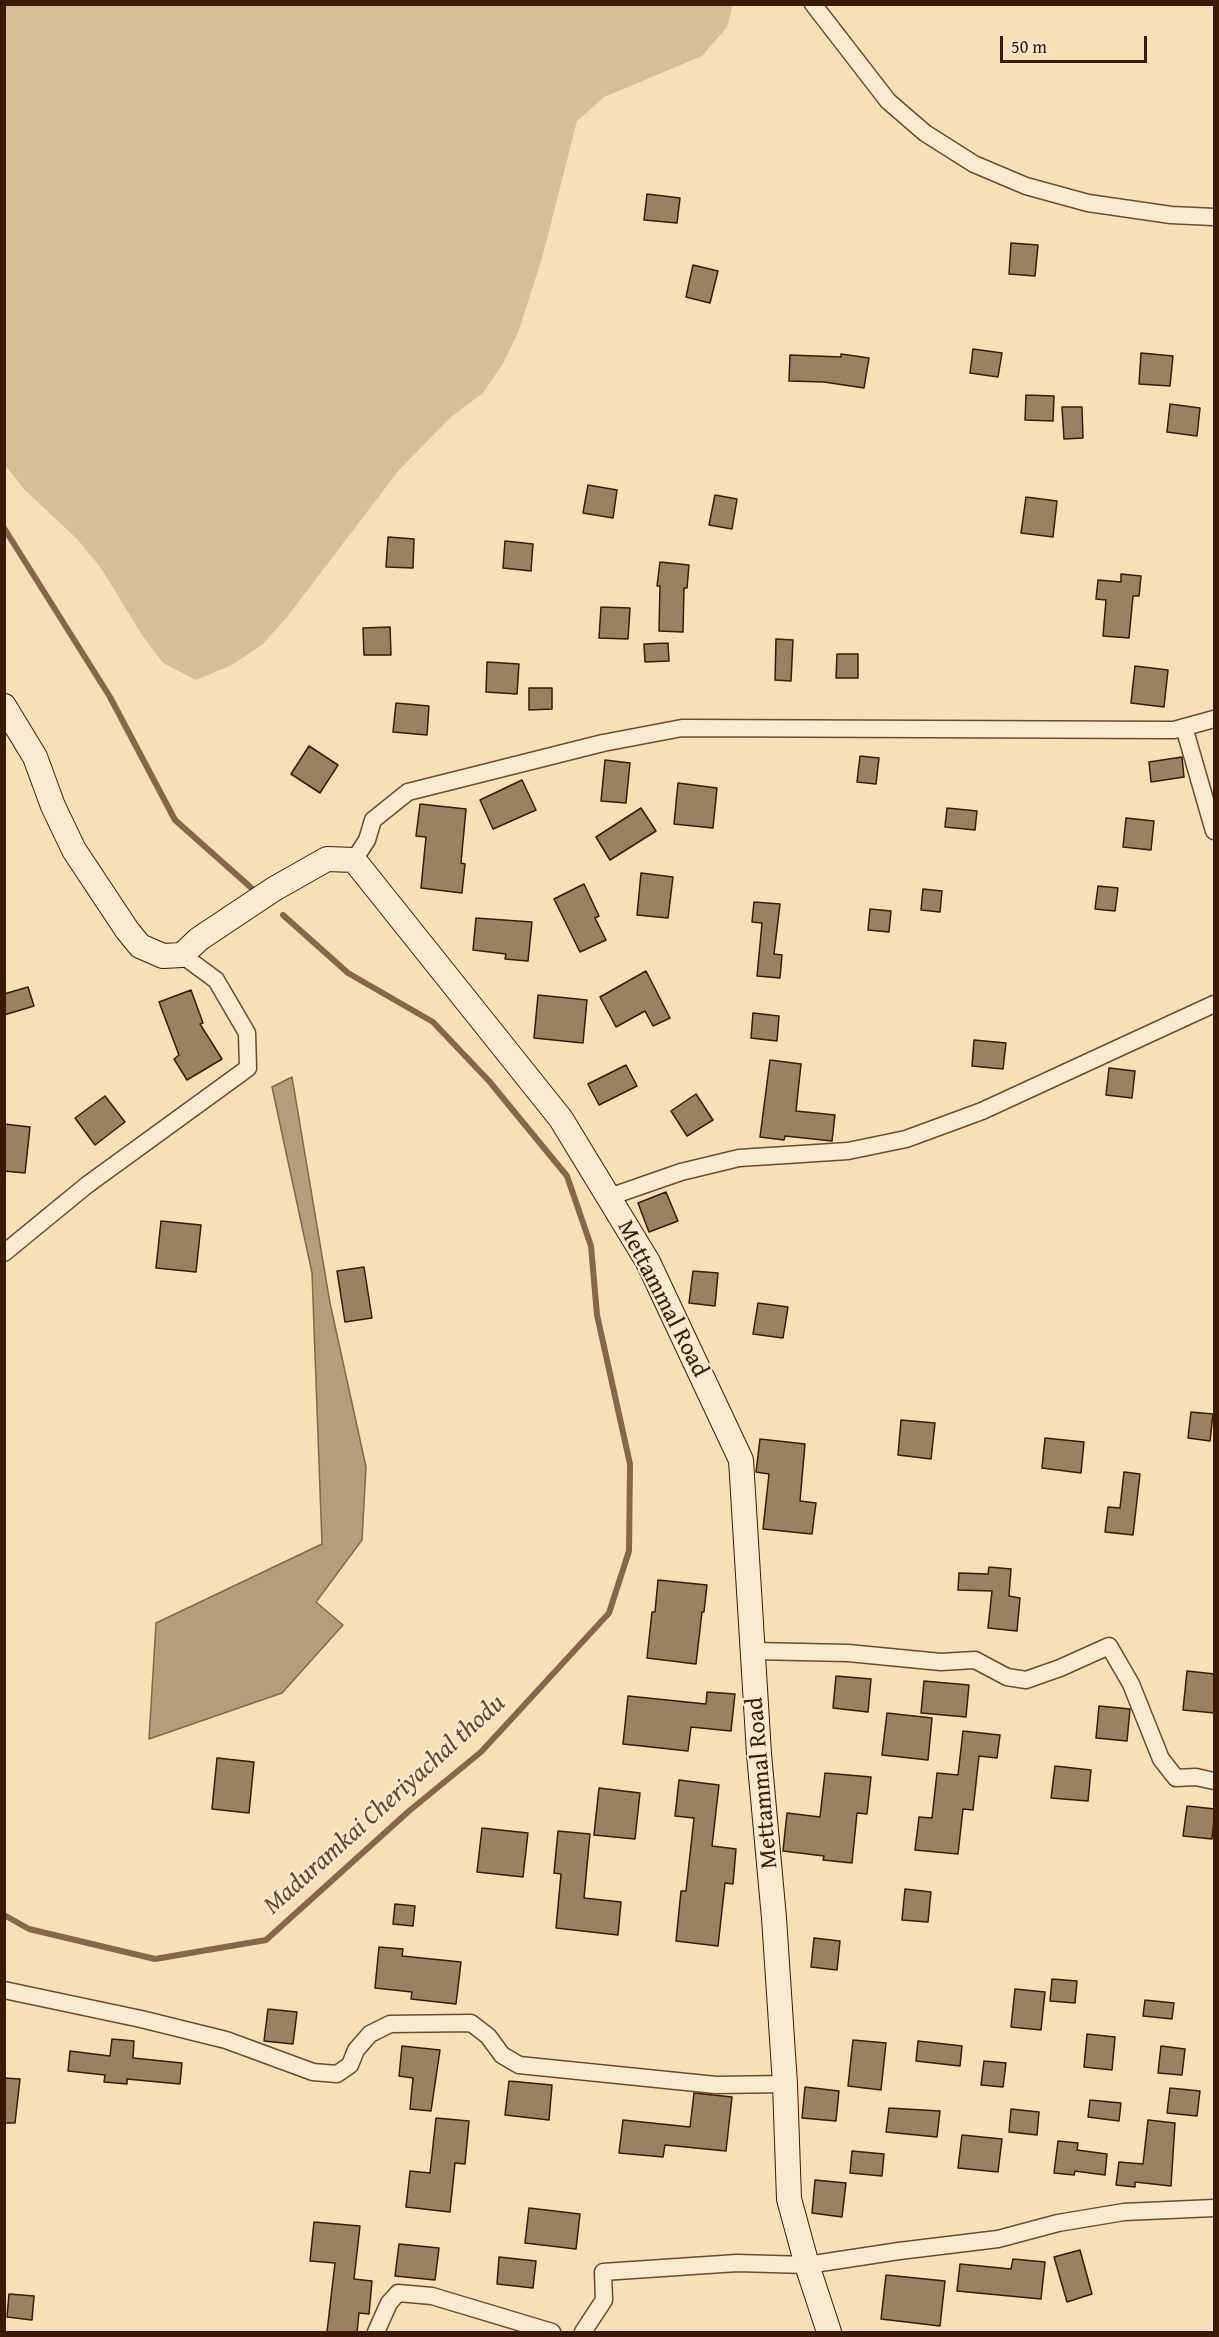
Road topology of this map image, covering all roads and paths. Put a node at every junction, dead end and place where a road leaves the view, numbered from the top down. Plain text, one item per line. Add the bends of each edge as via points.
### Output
1 (813, 4) edge
2 (1215, 217) edge
3 (4, 706) edge
4 (1215, 719) edge
5 (1184, 728) junction
6 (1215, 831) edge
7 (354, 860) junction
8 (182, 955) junction
9 (1215, 1004) edge
10 (609, 1197) junction
11 (4, 1253) edge
12 (753, 1651) junction
13 (1215, 1781) edge
14 (4, 1990) edge
15 (785, 2084) junction
16 (1215, 2208) edge
17 (807, 2265) junction
18 (376, 2332) edge
19 (552, 2332) edge
20 (583, 2332) edge
21 (829, 2332) edge

1 - 2 street via 888,101 925,133 974,164 1026,186 1088,203
3 - 8 main road via 35,757 74,850 127,930 140,946 163,956
4 - 5 street
5 - 6 street
5 - 7 street via 682,728 603,743 408,792 373,820 367,840
7 - 8 main road via 327,859 246,907
7 - 10 main road, Mettammal Road via 561,1119
8 - 11 street via 216,980 247,1033 248,1068 87,1185
9 - 10 street via 982,1111 906,1139 848,1151 739,1158 681,1172
10 - 12 main road, Mettammal Road via 648,1262 741,1460
12 - 13 street via 848,1653 941,1662 975,1660 1007,1677 1026,1680 1109,1646 1131,1684 1161,1760 1176,1778
12 - 15 main road, Mettammal Road
14 - 15 street via 226,2040 313,2072 337,2074 350,2065 356,2050 370,2034 390,2024 471,2023 488,2036 502,2055 519,2065 716,2085
15 - 17 main road, Mettammal Road via 789,2199
16 - 17 street via 1124,2212 1058,2223 998,2239
17 - 20 street via 737,2263 603,2272 604,2300
17 - 21 main road, Mettammal Road
18 - 19 street via 398,2294 432,2296

